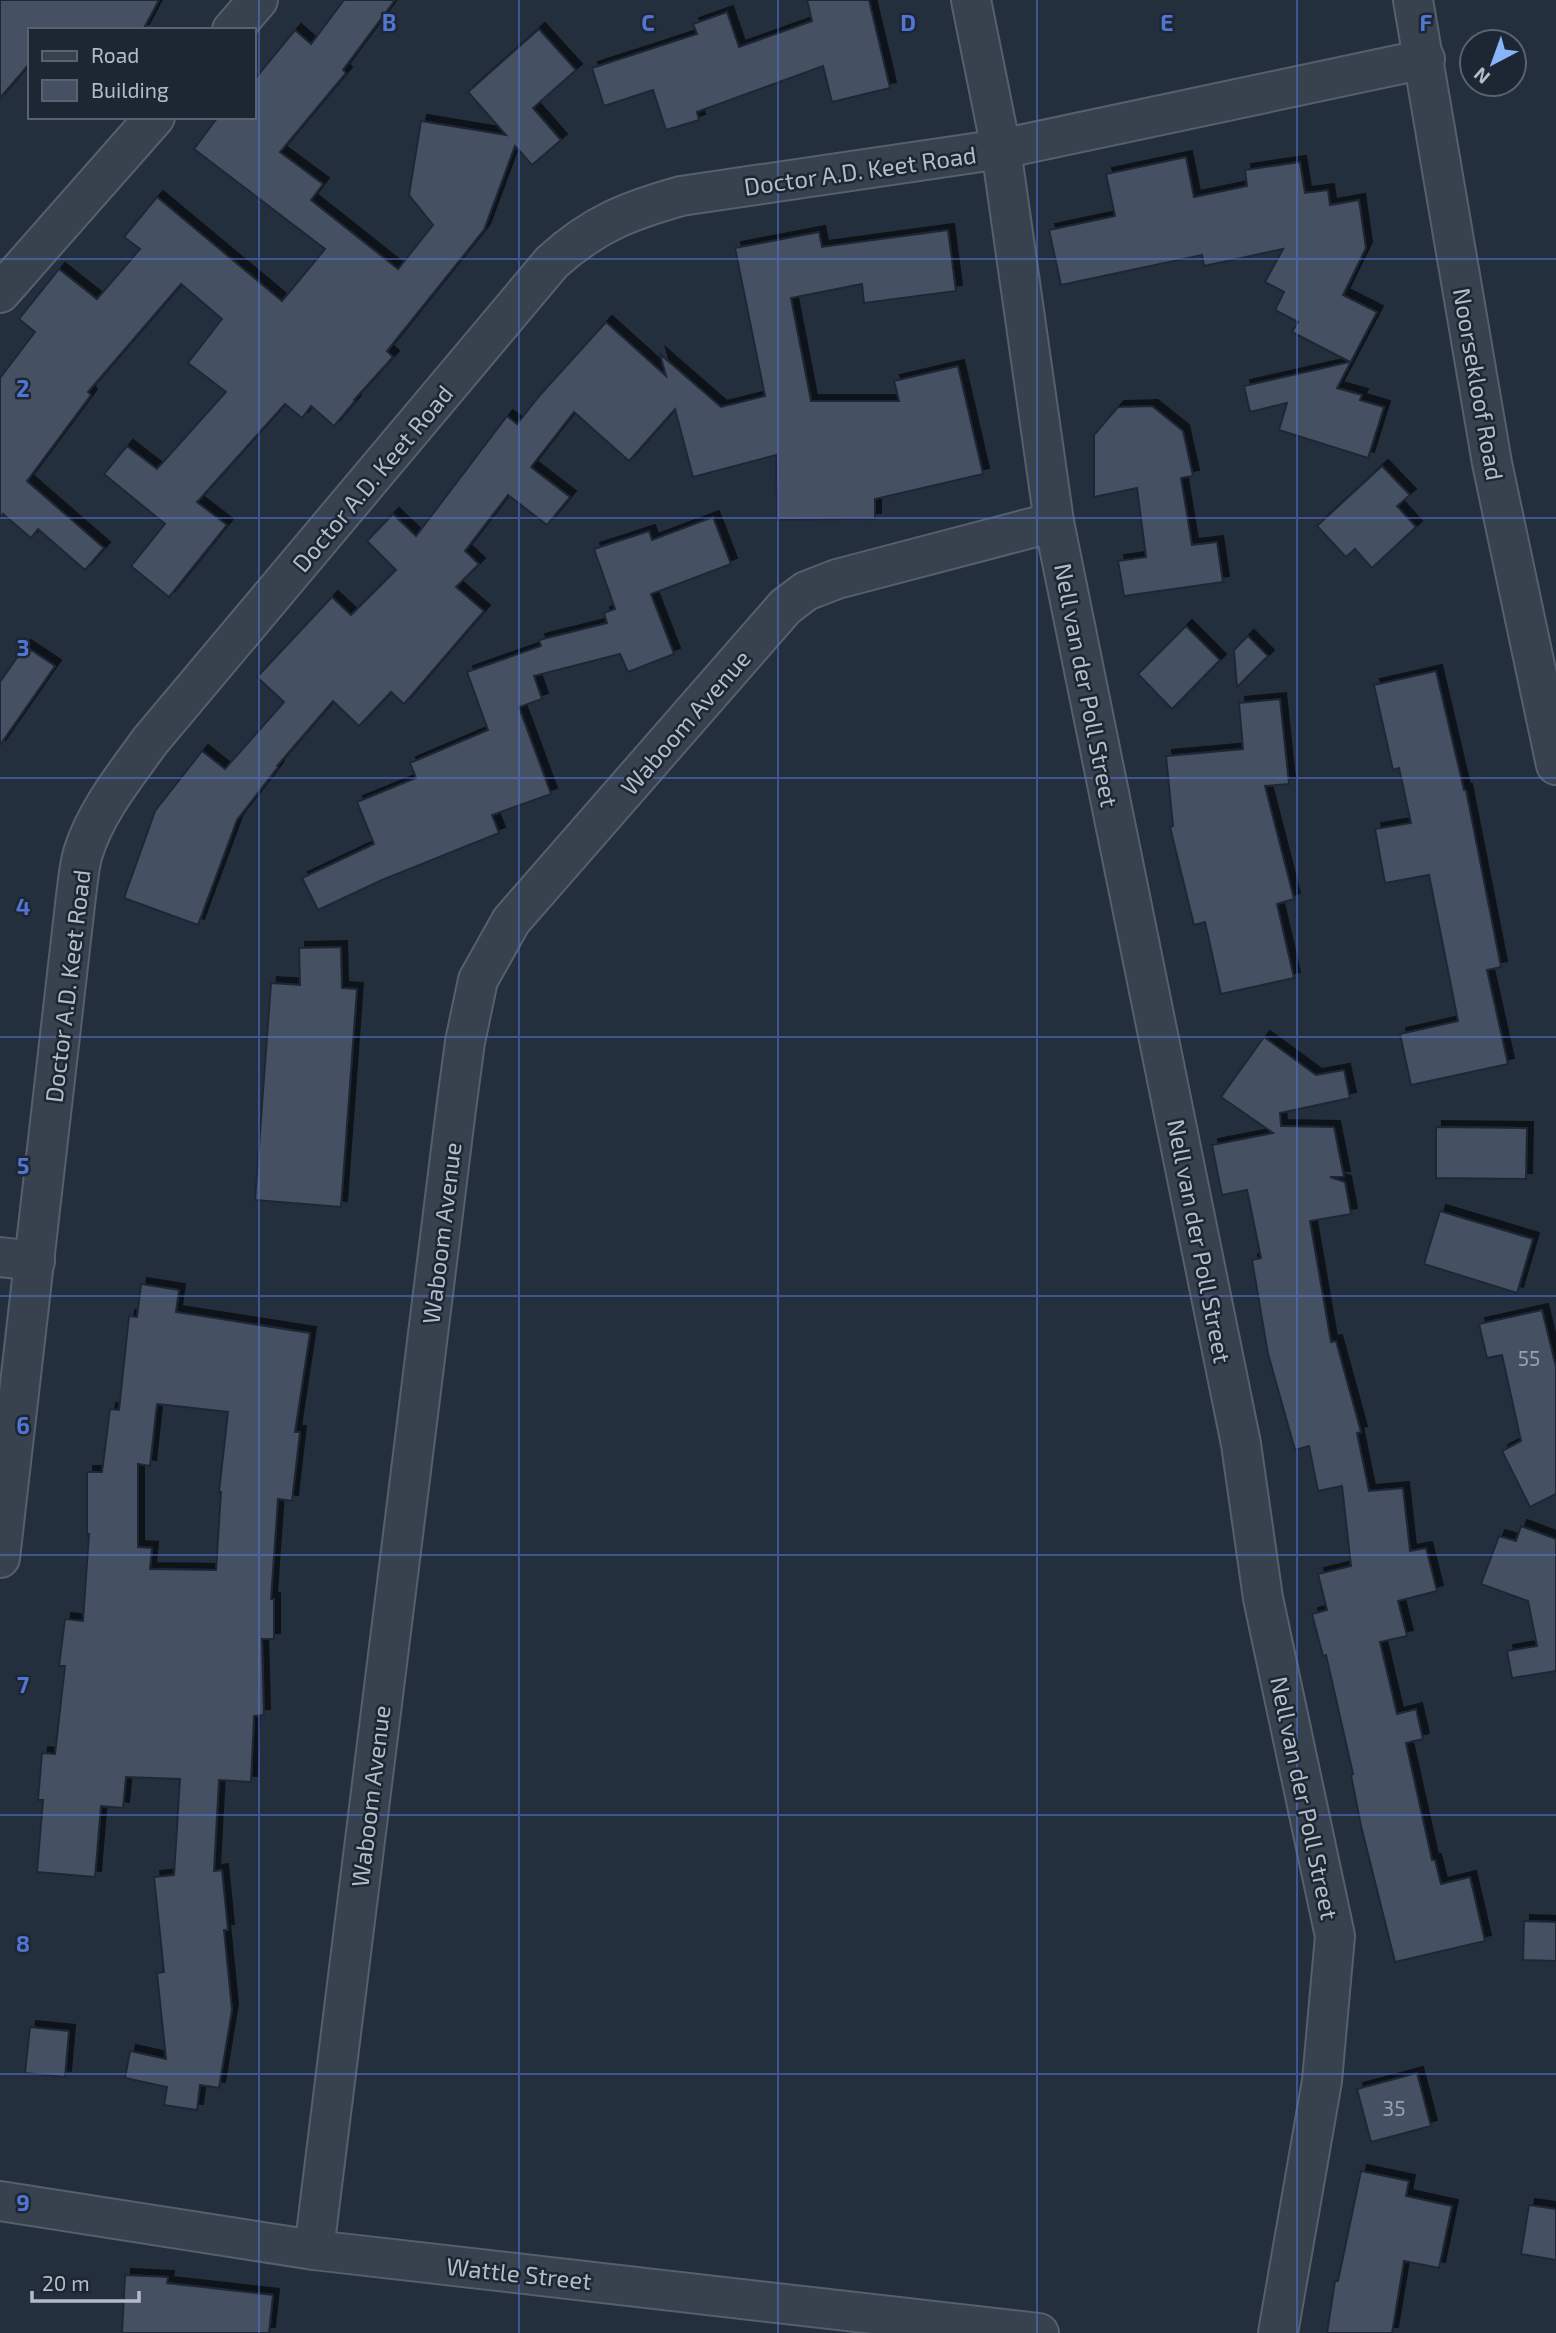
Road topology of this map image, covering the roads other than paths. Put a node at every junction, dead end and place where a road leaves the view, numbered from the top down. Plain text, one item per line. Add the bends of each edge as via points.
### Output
1 (258, 0) edge
2 (971, 0) edge
3 (1413, 0) edge
4 (234, 28) edge
5 (1424, 59) junction
6 (153, 119) edge
7 (1001, 149) junction
8 (0, 293) edge
9 (1054, 522) junction
10 (1556, 765) edge
11 (17, 1259) edge
12 (0, 1558) edge
13 (0, 2202) edge
14 (314, 2250) junction
15 (789, 2318) edge
16 (1039, 2333) edge
17 (1278, 2333) edge

1 - 4 street
2 - 7 street, Nell van der Poll Street
3 - 5 street, Noorsekloof Road
5 - 7 street, Doctor A.D. Keet Road
5 - 10 street, Noorsekloof Road via 1492,463
6 - 8 street
7 - 9 street, Nell van der Poll Street
7 - 11 street, Doctor A.D. Keet Road via 681,196 609,220 552,262 150,741 96,821 83,853
9 - 14 street, Waboom Avenue via 806,591 786,607 511,921 478,980 456,1109
9 - 17 street, Nell van der Poll Street via 1241,1444 1263,1598 1335,1936 1322,2081
11 - 12 street, Doctor A.D. Keet Road
13 - 14 street, Wattle Street
14 - 15 street, Wattle Street
15 - 16 street, Wattle Street

